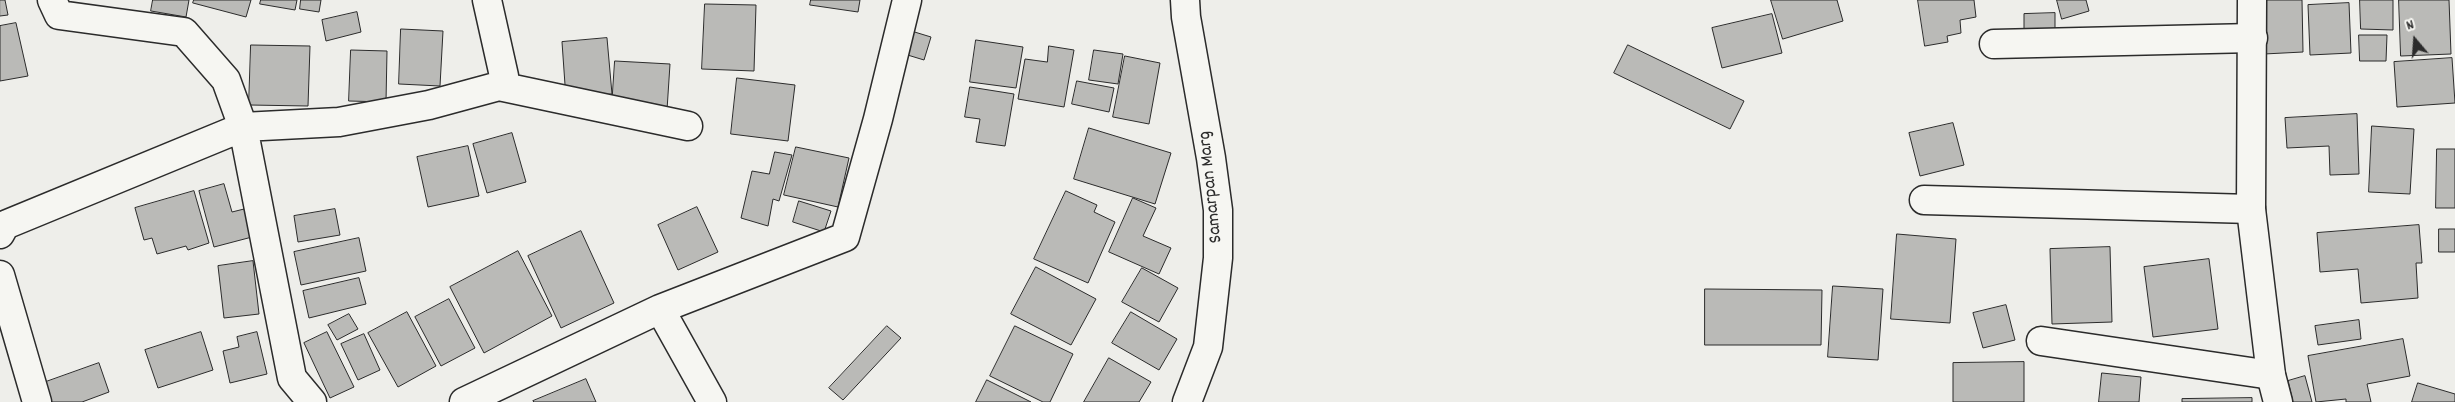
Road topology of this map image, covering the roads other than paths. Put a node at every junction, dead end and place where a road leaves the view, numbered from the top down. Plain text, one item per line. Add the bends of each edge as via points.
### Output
1 (52, 0) edge
2 (487, 0) edge
3 (907, 0) edge
4 (1185, 0) edge
5 (2252, 0) edge
6 (2253, 38) junction
7 (1994, 44) dead end
8 (499, 86) junction
9 (688, 126) dead end
10 (243, 127) junction
11 (1924, 200) dead end
12 (2251, 209) junction
13 (0, 234) edge
14 (0, 275) edge
15 (660, 309) junction
16 (2041, 341) dead end
17 (2271, 375) junction
18 (37, 402) edge
19 (312, 402) edge
20 (464, 402) edge
21 (712, 402) edge
22 (1187, 402) edge
23 (2278, 402) edge

1 - 10 street via 59,15 184,32 226,80
2 - 8 street via 504,76
3 - 15 street via 845,237
4 - 22 street, Samarpan Marg via 1218,210 1218,258 1208,347
5 - 6 street
6 - 7 street
6 - 12 street
8 - 9 street
8 - 10 street via 429,105 339,122
10 - 13 street via 5,225
10 - 19 street via 292,378
11 - 12 street
12 - 17 street
14 - 18 street
15 - 20 street
15 - 21 street
16 - 17 street
17 - 23 street

